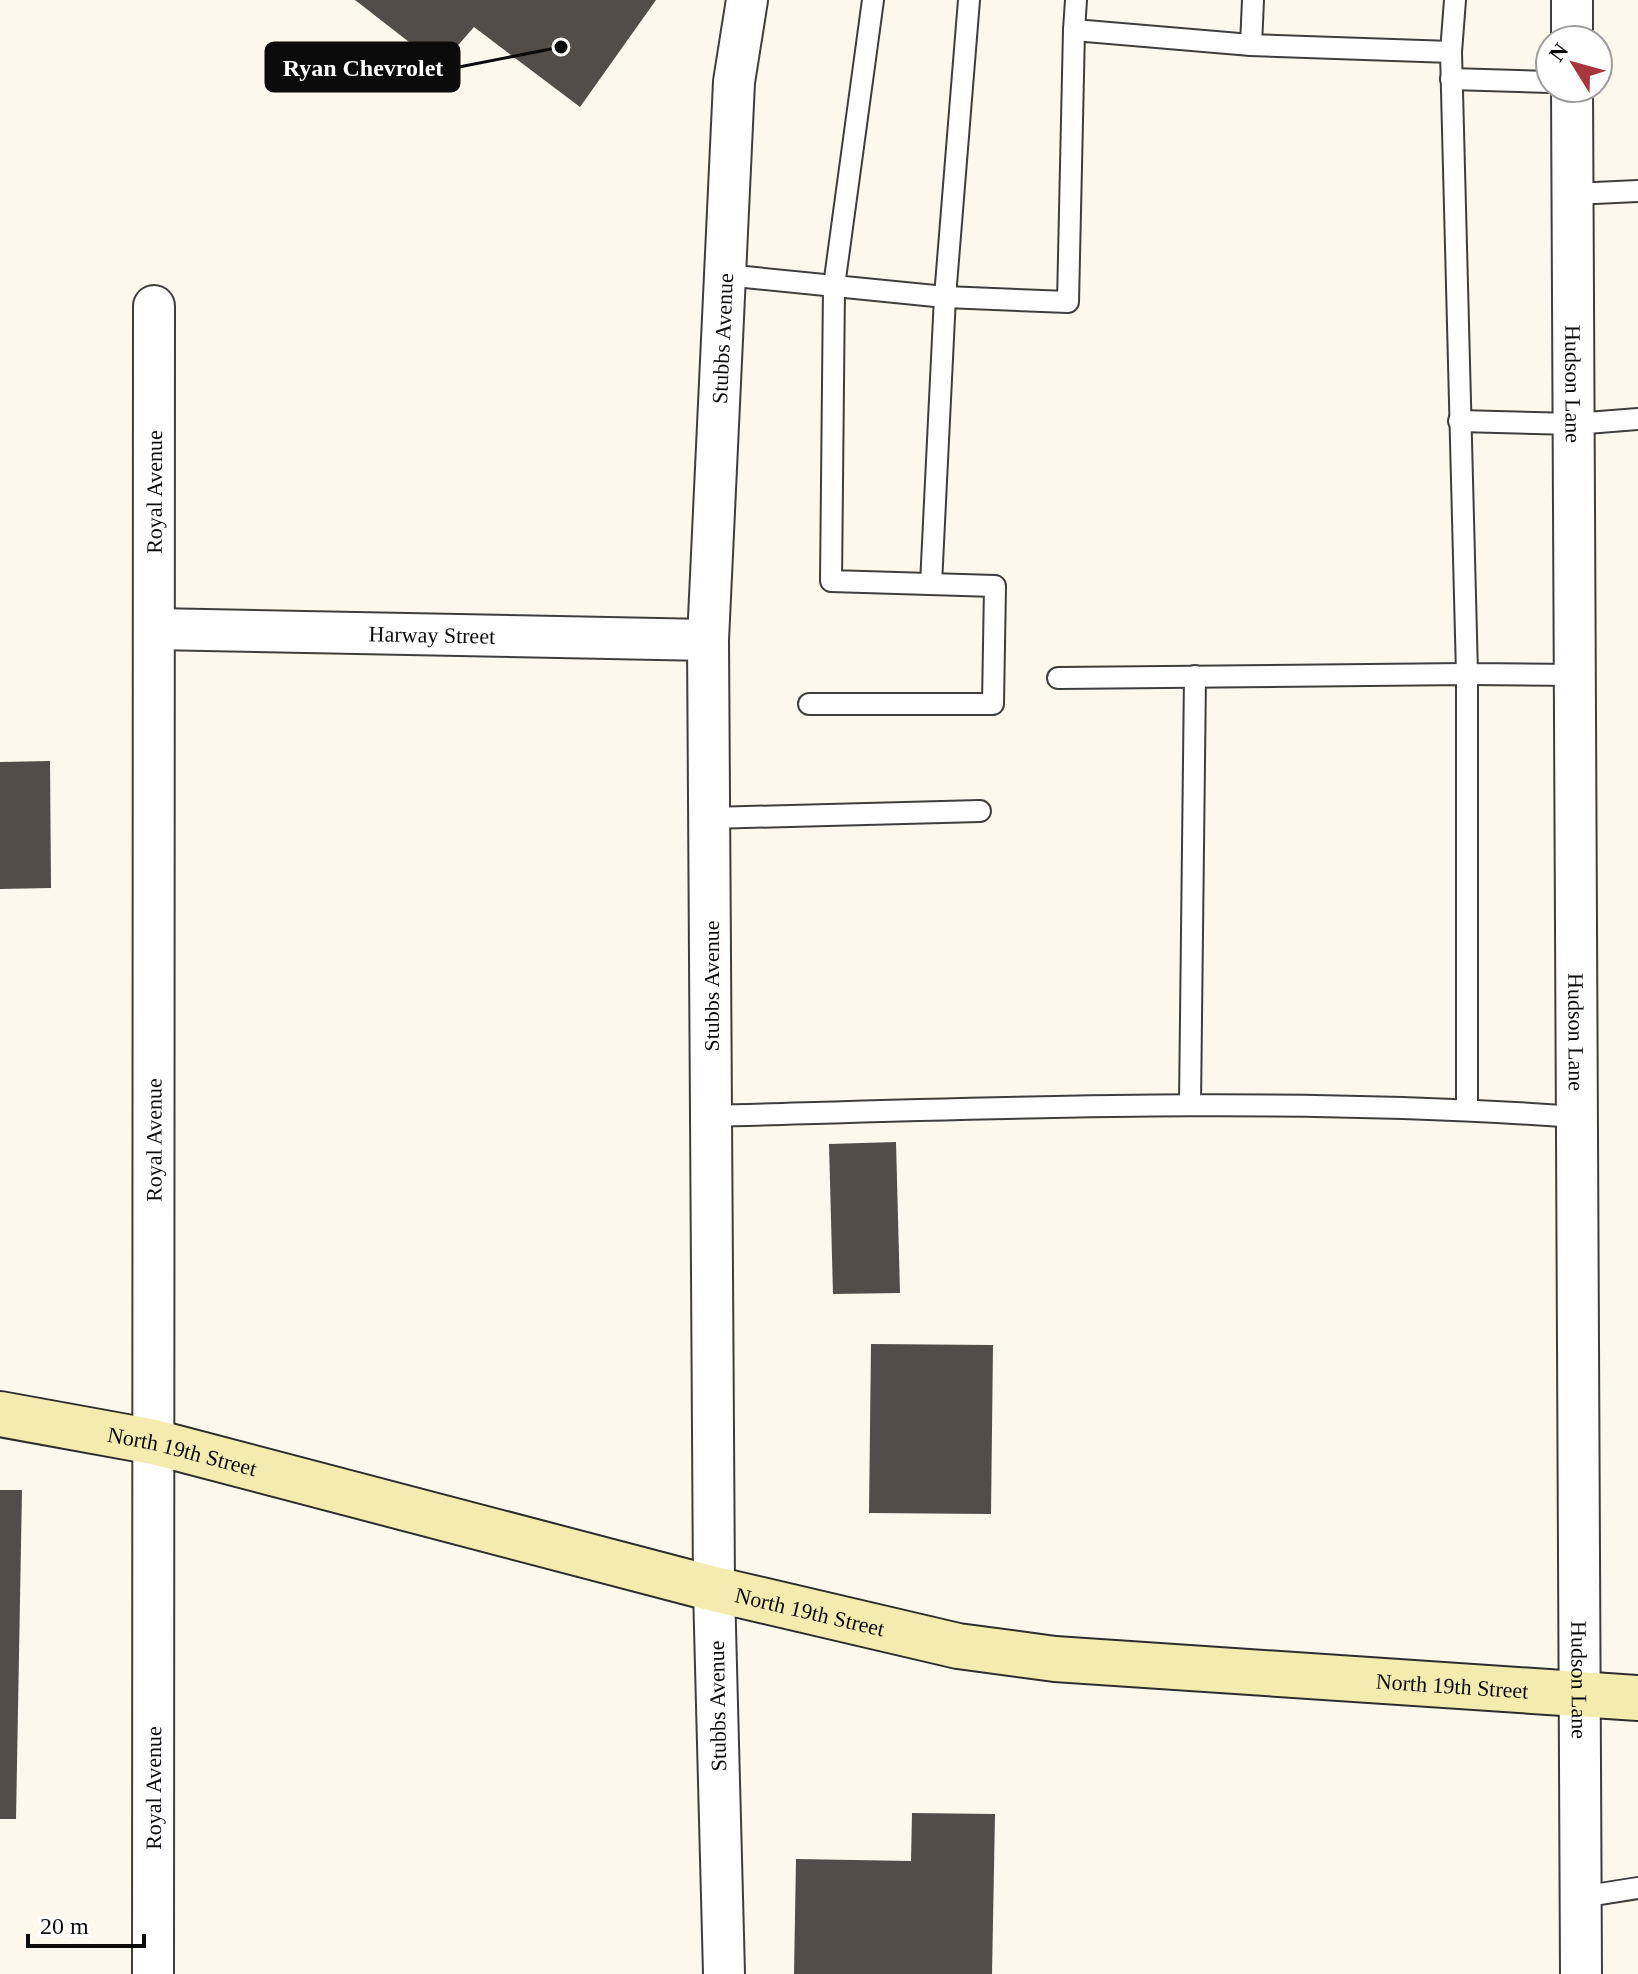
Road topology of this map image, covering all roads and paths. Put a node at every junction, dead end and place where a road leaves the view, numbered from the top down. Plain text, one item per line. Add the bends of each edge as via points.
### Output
1 (747, 0) edge
2 (873, 0) edge
3 (969, 0) edge
4 (1076, 0) edge
5 (1253, 0) edge
6 (1455, 0) edge
7 (1572, 0) edge
8 (1572, 24) edge
9 (1074, 30) junction
10 (1251, 45) junction
11 (1451, 52) junction
12 (1451, 79) junction
13 (1534, 82) edge
14 (1572, 104) edge
15 (1638, 191) edge
16 (1573, 194) junction
17 (725, 275) junction
18 (834, 286) junction
19 (945, 297) junction
20 (154, 306) dead end
21 (1638, 419) edge
22 (1459, 421) junction
23 (1574, 424) junction
24 (931, 584) junction
25 (154, 629) junction
26 (708, 640) junction
27 (1467, 674) junction
28 (1575, 675) junction
29 (1195, 676) junction
30 (1058, 678) dead end
31 (809, 704) dead end
32 (980, 811) dead end
33 (710, 818) junction
34 (1190, 1104) junction
35 (1467, 1109) junction
36 (711, 1116) junction
37 (1577, 1117) junction
38 (0, 1414) edge
39 (154, 1442) junction
40 (714, 1589) junction
41 (1580, 1694) junction
42 (1638, 1698) edge
43 (1638, 1888) edge
44 (1581, 1897) junction
45 (153, 1974) edge
46 (724, 1974) edge
47 (1581, 1974) edge

1 - 17 street, Stubbs Avenue via 734,82
2 - 18 lane
3 - 19 lane
4 - 9 lane
5 - 10 lane
6 - 11 lane
7 - 8 street
9 - 10 lane
9 - 19 lane via 1068,302
10 - 11 lane
11 - 12 lane
12 - 13 lane
12 - 22 lane
14 - 16 street, Hudson Lane
15 - 16 lane
16 - 23 street, Hudson Lane
17 - 18 lane
17 - 26 street, Stubbs Avenue
18 - 19 lane
18 - 24 lane via 831,581
19 - 24 lane
20 - 25 street, Royal Avenue
21 - 23 lane
22 - 23 lane
22 - 27 lane
23 - 28 street, Hudson Lane
24 - 31 lane via 995,586 993,704
25 - 26 street, Harway Street
25 - 39 street, Royal Avenue
26 - 33 street, Stubbs Avenue
27 - 28 lane
27 - 29 lane
27 - 35 lane
28 - 37 street, Hudson Lane
29 - 30 lane
29 - 34 lane
32 - 33 lane
33 - 36 street, Stubbs Avenue
34 - 35 lane
34 - 36 lane
35 - 37 lane
36 - 40 street, Stubbs Avenue
37 - 41 street, Hudson Lane
38 - 39 street, North 19th Street
39 - 40 street, North 19th Street
39 - 45 street, Royal Avenue
40 - 41 street, North 19th Street via 958,1646 1055,1659
40 - 46 street, Stubbs Avenue
41 - 42 street, North 19th Street
41 - 44 street, Hudson Lane
43 - 44 lane
44 - 47 street, Hudson Lane

